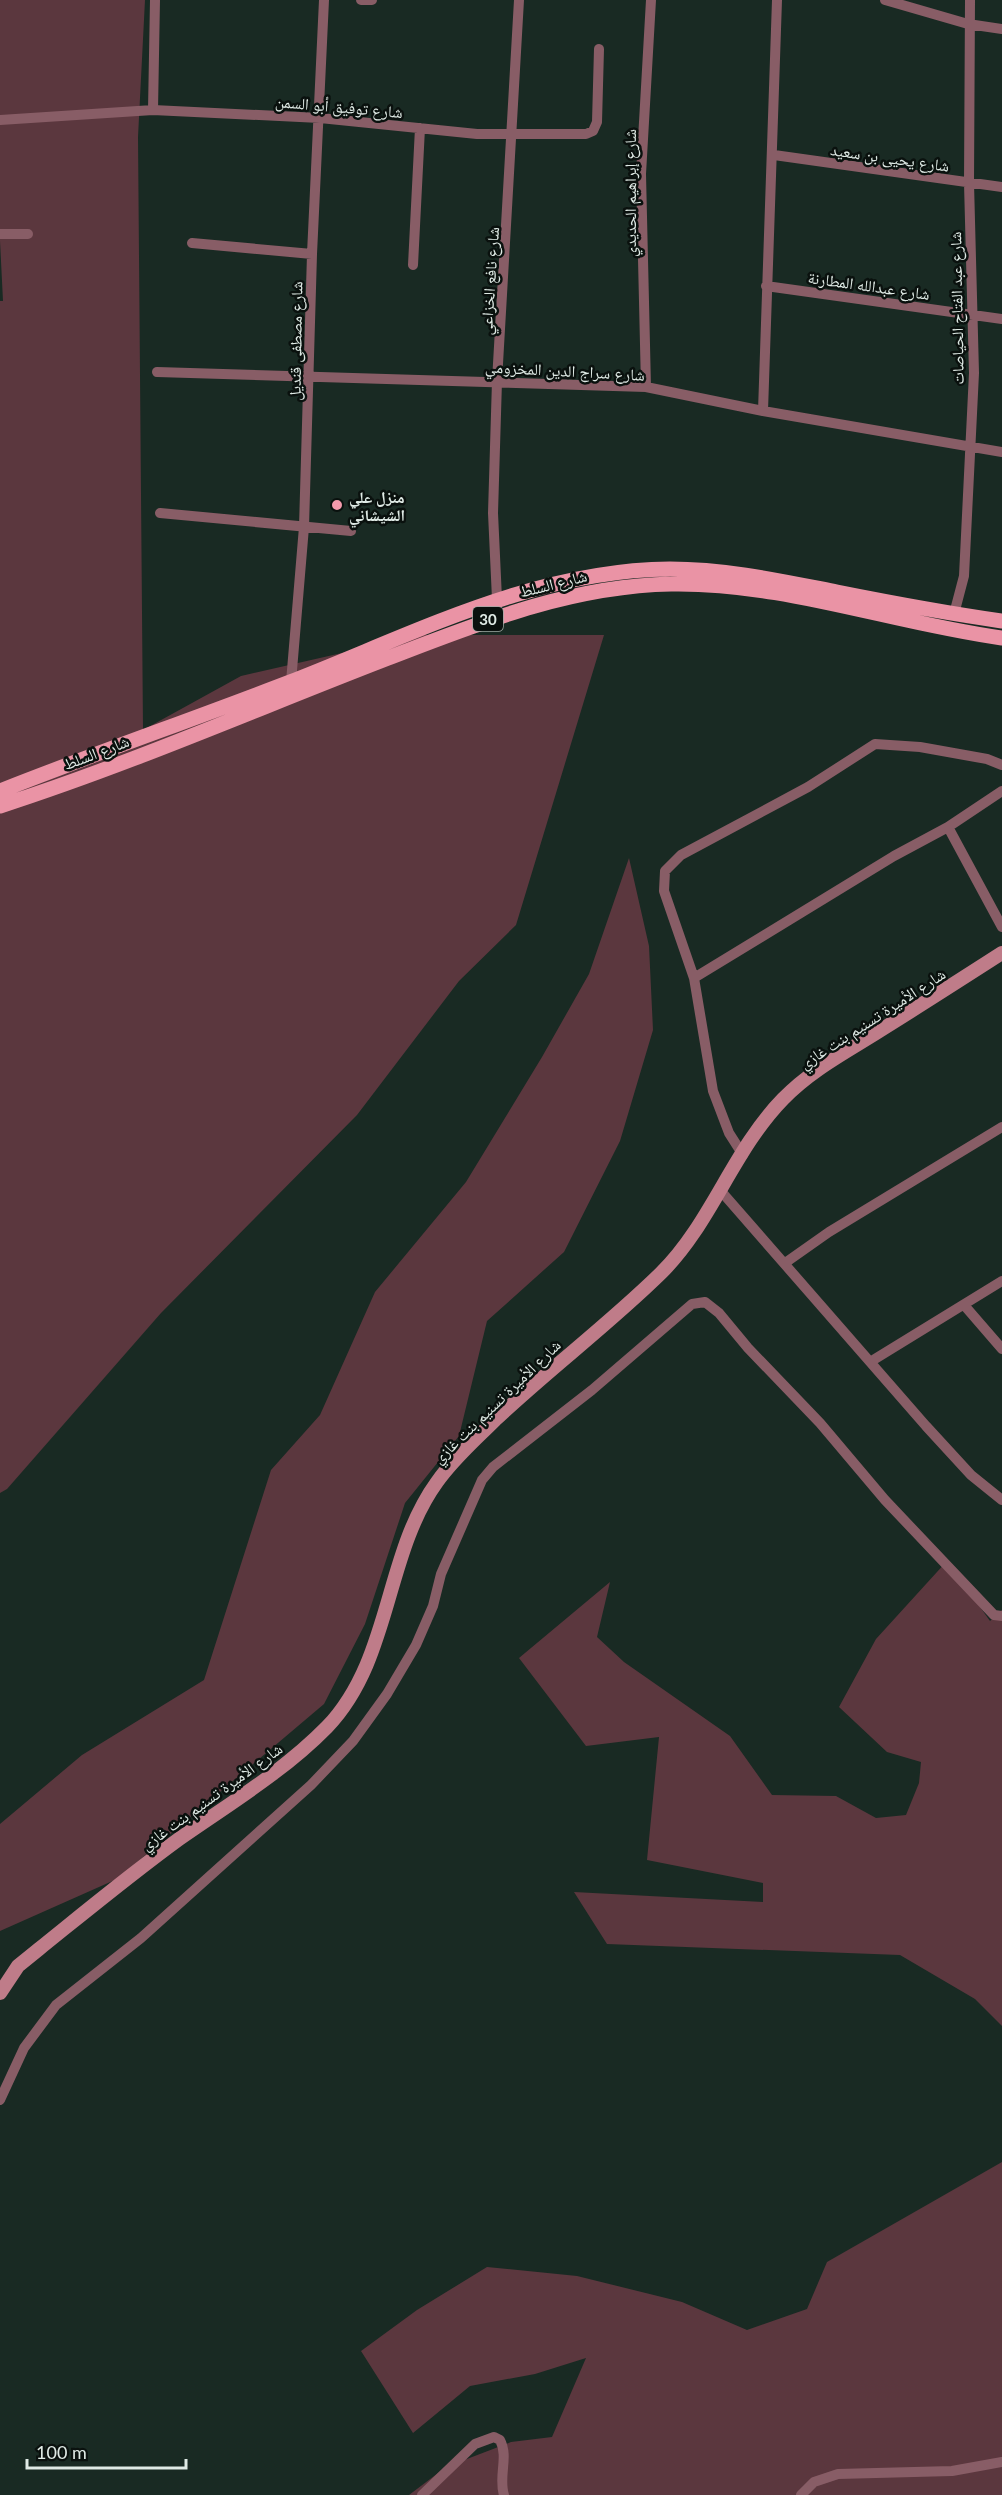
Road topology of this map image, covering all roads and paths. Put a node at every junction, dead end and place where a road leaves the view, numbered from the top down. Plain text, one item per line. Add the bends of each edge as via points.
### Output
1 (155, 0) edge
2 (324, 0) edge
3 (362, 0) edge
4 (372, 0) edge
5 (519, 0) edge
6 (651, 0) edge
7 (777, 0) edge
8 (885, 0) edge
9 (970, 0) edge
10 (968, 24) junction
11 (1002, 29) edge
12 (600, 49) dead end
13 (153, 110) junction
14 (320, 118) junction
15 (0, 120) edge
16 (420, 128) junction
17 (514, 136) junction
18 (774, 155) junction
19 (969, 183) junction
20 (1002, 187) edge
21 (0, 234) edge
22 (28, 234) dead end
23 (192, 243) dead end
24 (312, 254) junction
25 (413, 265) dead end
26 (766, 286) junction
27 (972, 315) junction
28 (1002, 319) edge
29 (157, 372) dead end
30 (309, 377) junction
31 (497, 381) junction
32 (646, 387) junction
33 (763, 411) junction
34 (971, 447) junction
35 (1002, 452) edge
36 (160, 513) dead end
37 (304, 527) junction
38 (351, 531) dead end
39 (497, 599) junction
40 (954, 614) junction
41 (1002, 621) edge
42 (997, 639) edge
43 (291, 681) junction
44 (1002, 765) edge
45 (0, 791) edge
46 (1002, 791) edge
47 (0, 806) edge
48 (948, 827) junction
49 (1002, 927) edge
50 (1002, 953) edge
51 (694, 978) junction
52 (1002, 1127) edge
53 (743, 1155) junction
54 (720, 1190) junction
55 (785, 1263) junction
56 (1002, 1281) edge
57 (964, 1305) junction
58 (1002, 1350) edge
59 (870, 1362) junction
60 (1002, 1500) edge
61 (1002, 1616) edge
62 (0, 1993) edge
63 (0, 2100) edge
64 (1002, 2462) edge
65 (423, 2495) edge
66 (504, 2495) edge
67 (801, 2495) edge

1 - 13 street
2 - 14 street, شارع مصطفى قنديل
3 - 4 street
5 - 17 street, شارع نافع الخزاعي
6 - 32 street, شارع إبراهيم الحديدي via 641,174
7 - 18 street
8 - 10 street
9 - 10 street, شارع عبد الفتاح الحياصات
10 - 11 street
10 - 19 street, شارع عبد الفتاح الحياصات
12 - 17 street, شارع توفيق أبو السمن via 597,122 593,131
13 - 14 street, شارع توفيق أبو السمن
13 - 15 street, شارع توفيق أبو السمن
14 - 16 street, شارع توفيق أبو السمن
14 - 24 street, شارع مصطفى قنديل
16 - 17 street, شارع توفيق أبو السمن
16 - 25 street
17 - 31 street, شارع نافع الخزاعي
18 - 19 street, شارع يحيى بن سعيد
18 - 26 street
19 - 20 street, شارع يحيى بن سعيد
19 - 27 street, شارع عبد الفتاح الحياصات
21 - 22 street
23 - 24 street
24 - 30 street, شارع مصطفى قنديل
26 - 27 street, شارع عبدالله المطارنة
26 - 33 street
27 - 28 street, شارع عبدالله المطارنة
27 - 34 street, شارع عبد الفتاح الحياصات
29 - 30 street, شارع سراج الدين المخزومي
30 - 31 street, شارع سراج الدين المخزومي
30 - 37 street, شارع مصطفى قنديل
31 - 32 street, شارع سراج الدين المخزومي
31 - 39 street, شارع نافع الخزاعي via 493,513
32 - 33 street, شارع سراج الدين المخزومي
33 - 34 street, شارع سراج الدين المخزومي
34 - 35 street, شارع سراج الدين المخزومي
34 - 40 street, شارع عبد الفتاح الحياصات via 964,576
36 - 37 street
37 - 38 street
37 - 43 street, شارع مصطفى قنديل
39 - 40 main road, شارع السلط / 30 via 561,580 612,572 705,570 764,577
39 - 43 main road, شارع السلط / 30
40 - 41 main road, شارع السلط / 30
42 - 47 main road, شارع السلط / 30 via 722,586 626,586 584,592 488,620
43 - 45 main road, شارع السلط / 30
44 - 51 street via 920,747 875,744 808,787 681,855 665,871 664,891
46 - 48 street
48 - 49 street
48 - 51 street
50 - 53 main road, شارع الأميرة تسنيم بنت غازي via 820,1068 782,1100
51 - 53 street via 713,1091 729,1133
52 - 55 street
53 - 54 main road, شارع الأميرة تسنيم بنت غازي
54 - 55 street
54 - 62 main road, شارع الأميرة تسنيم بنت غازي via 660,1274 536,1382 461,1453 436,1483 399,1563 366,1668 328,1725 278,1769 175,1842 18,1966
55 - 59 street
56 - 57 street
57 - 58 street
57 - 59 street
59 - 60 street via 971,1475
61 - 63 street via 994,1615 915,1533 719,1313 705,1302 692,1304 592,1390 493,1467 482,1480 441,1574 433,1606 416,1645 353,1741 311,1785 141,1938 56,2005 24,2048
64 - 67 street via 952,2471 838,2474 814,2482
65 - 66 street via 475,2444 494,2437 500,2440 504,2452

